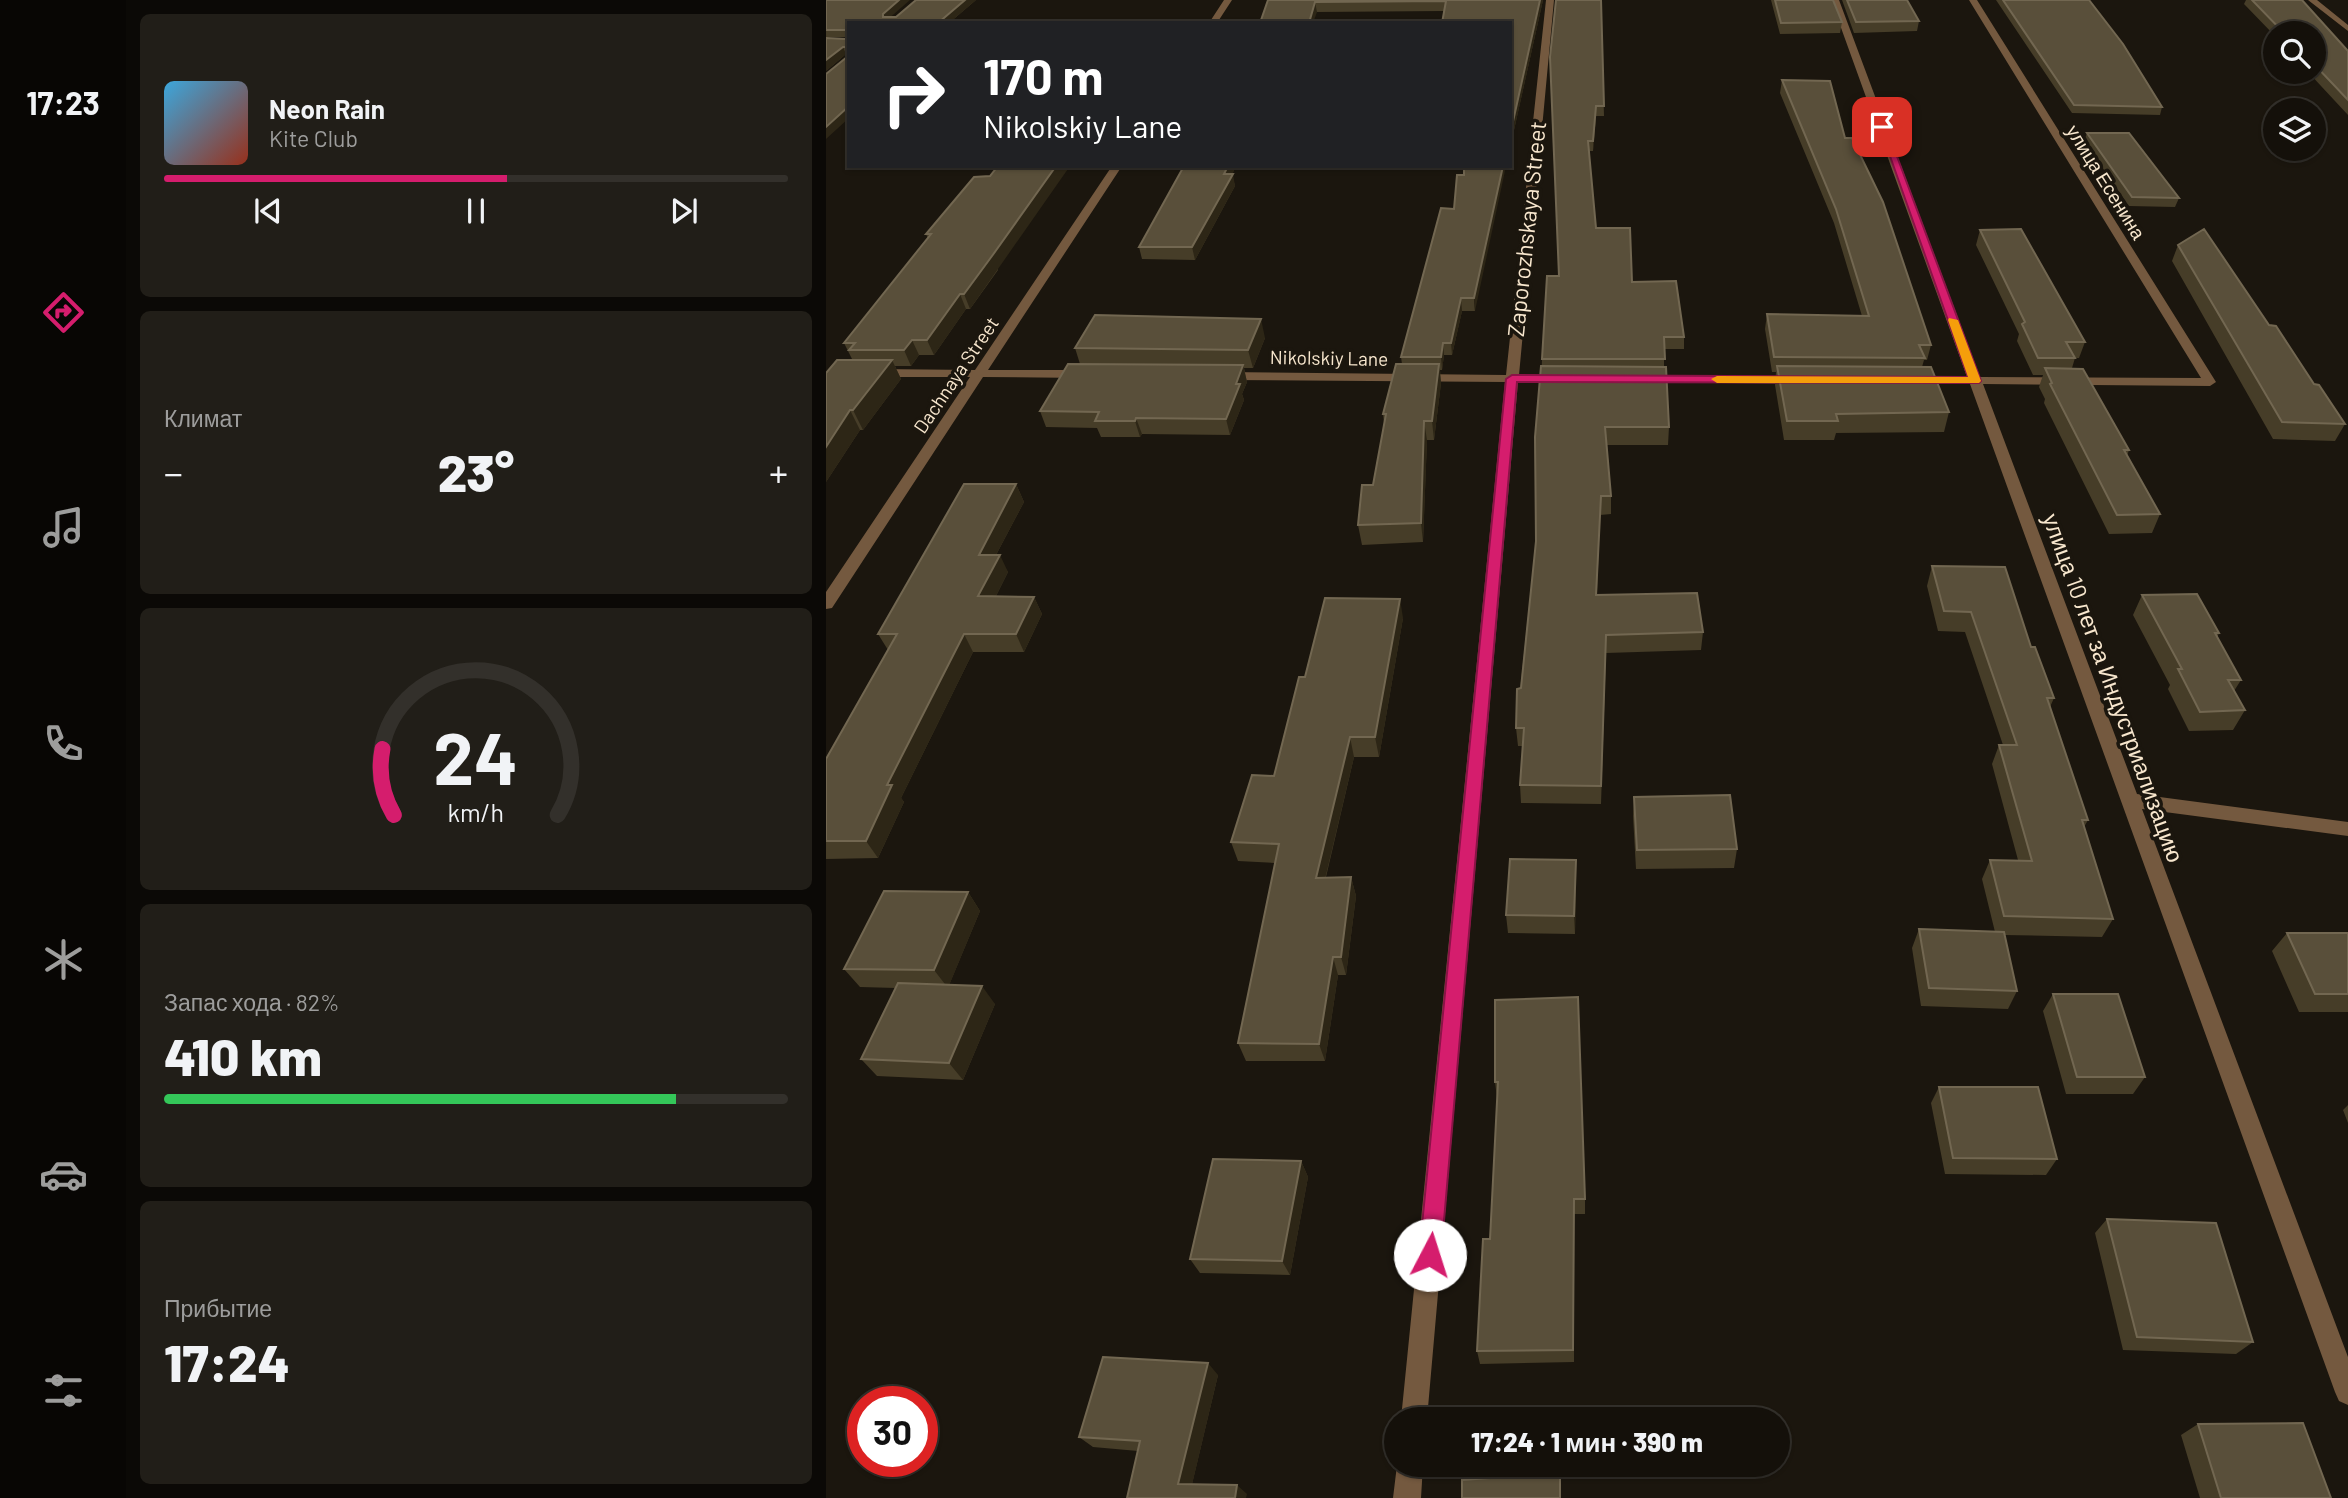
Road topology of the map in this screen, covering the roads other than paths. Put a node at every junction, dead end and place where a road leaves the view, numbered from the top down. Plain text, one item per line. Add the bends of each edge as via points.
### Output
1 (1228, 0) edge
2 (1550, 0) edge
3 (1835, 0) edge
4 (1973, 0) edge
5 (2312, 0) edge
6 (1214, 21) edge
7 (2348, 29) edge
8 (1117, 168) edge
9 (868, 373) edge
10 (980, 373) junction
11 (1106, 374) edge
12 (1204, 376) edge
13 (1512, 379) junction
14 (1580, 379) edge
15 (1634, 379) edge
16 (1812, 380) edge
17 (1893, 380) edge
18 (1975, 381) junction
19 (826, 604) edge
20 (2130, 800) junction
21 (2348, 829) edge
22 (2348, 1392) edge
23 (1416, 1407) edge
24 (1409, 1477) edge
25 (1407, 1498) edge

1 - 6 street
2 - 13 street, Zaporozhskaya Street
3 - 18 street, улица 10 лет за Индустриализацию
4 - 18 street, улица Есенина via 2210,382
5 - 7 street
8 - 10 street, Dachnaya Street
9 - 10 street
10 - 11 street
10 - 19 street, Dachnaya Street
12 - 13 street, Nikolskiy Lane
13 - 14 street, Nikolskiy Lane
13 - 23 street, Zaporozhskaya Street
15 - 16 street
17 - 18 street
18 - 20 street, улица 10 лет за Индустриализацию
20 - 21 street
20 - 22 street, улица 10 лет за Индустриализацию
24 - 25 street

